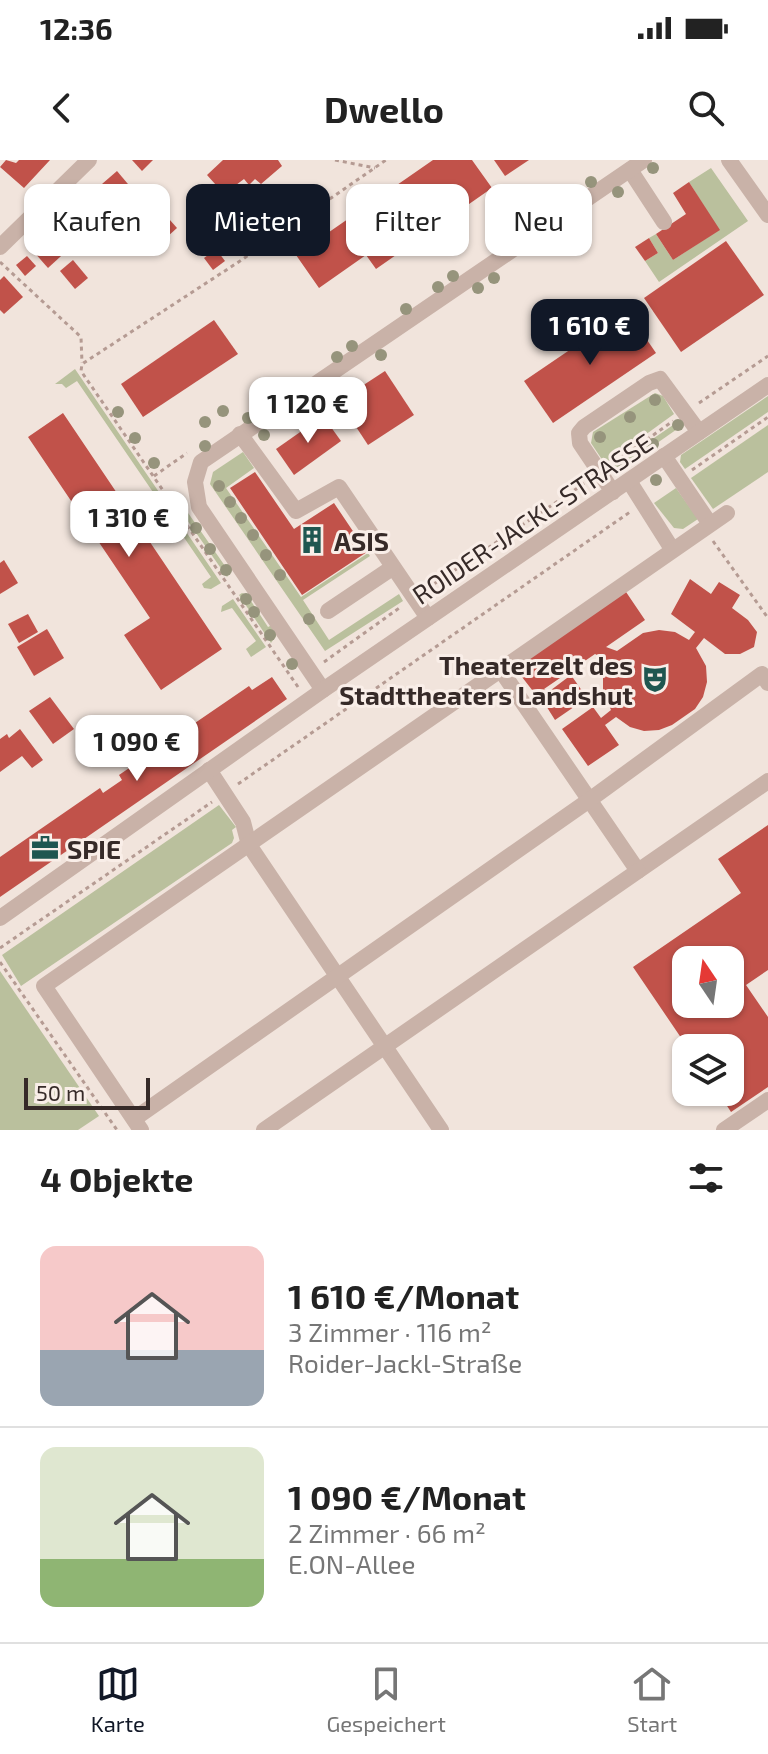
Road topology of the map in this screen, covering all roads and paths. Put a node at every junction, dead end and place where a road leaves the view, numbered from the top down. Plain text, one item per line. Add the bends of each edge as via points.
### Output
1 (89, 160) edge
2 (335, 160) edge
3 (386, 160) edge
4 (729, 160) edge
5 (637, 165) edge
6 (375, 168) junction
7 (768, 215) edge
8 (664, 222) dead end
9 (0, 247) edge
10 (0, 262) edge
11 (768, 356) edge
12 (82, 364) junction
13 (768, 385) edge
14 (685, 413) junction
15 (768, 417) edge
16 (699, 432) junction
17 (240, 434) junction
18 (664, 456) junction
19 (601, 472) junction
20 (680, 478) junction
21 (629, 481) junction
22 (613, 492) junction
23 (643, 503) junction
24 (727, 513) dead end
25 (707, 526) junction
26 (672, 549) junction
27 (392, 568) junction
28 (413, 598) junction
29 (328, 611) dead end
30 (428, 618) junction
31 (768, 618) edge
32 (500, 669) junction
33 (310, 671) junction
34 (766, 676) edge
35 (294, 682) junction
36 (323, 690) junction
37 (307, 701) junction
38 (209, 770) junction
39 (768, 781) edge
40 (224, 794) junction
41 (588, 801) junction
42 (249, 845) junction
43 (638, 871) junction
44 (0, 918) edge
45 (0, 948) edge
46 (0, 962) edge
47 (338, 977) junction
48 (384, 1047) junction
49 (768, 1100) edge
50 (138, 1125) edge
51 (117, 1130) edge
52 (264, 1130) edge
53 (441, 1130) edge
54 (724, 1130) edge

1 - 9 street
2 - 6 path
3 - 6 path
4 - 7 street
5 - 8 street
5 - 17 street
6 - 12 path
10 - 12 path via 81,337
11 - 14 path
12 - 35 path via 88,382
13 - 16 street, ROIDER-JACKL-STRASSE
14 - 16 street
14 - 19 path
14 - 19 street via 660,379 584,427 580,443
15 - 20 path
16 - 18 street, ROIDER-JACKL-STRASSE
17 - 27 street via 296,511 339,487
17 - 33 street via 201,462 195,482 199,507
18 - 20 street
18 - 21 street, ROIDER-JACKL-STRASSE
19 - 22 street
19 - 28 path
20 - 25 street
21 - 22 street, ROIDER-JACKL-STRASSE
21 - 23 street
22 - 30 street, ROIDER-JACKL-STRASSE
23 - 26 street
23 - 40 path
24 - 25 street
25 - 26 street
25 - 31 path
26 - 32 street
27 - 28 street
27 - 29 street
28 - 30 street
28 - 33 path
30 - 36 street, ROIDER-JACKL-STRASSE
32 - 41 street
32 - 42 street
33 - 35 path
33 - 36 street
34 - 41 street
35 - 37 path
36 - 37 street, ROIDER-JACKL-STRASSE
37 - 38 street, ROIDER-JACKL-STRASSE
38 - 40 street
38 - 44 street, ROIDER-JACKL-STRASSE
39 - 43 street
40 - 42 street via 243,822
40 - 45 path
41 - 43 street
41 - 47 street
42 - 47 street
42 - 50 street via 44,986
43 - 48 street
46 - 51 path
47 - 48 street
47 - 50 street
48 - 52 street
48 - 53 street
49 - 54 street

